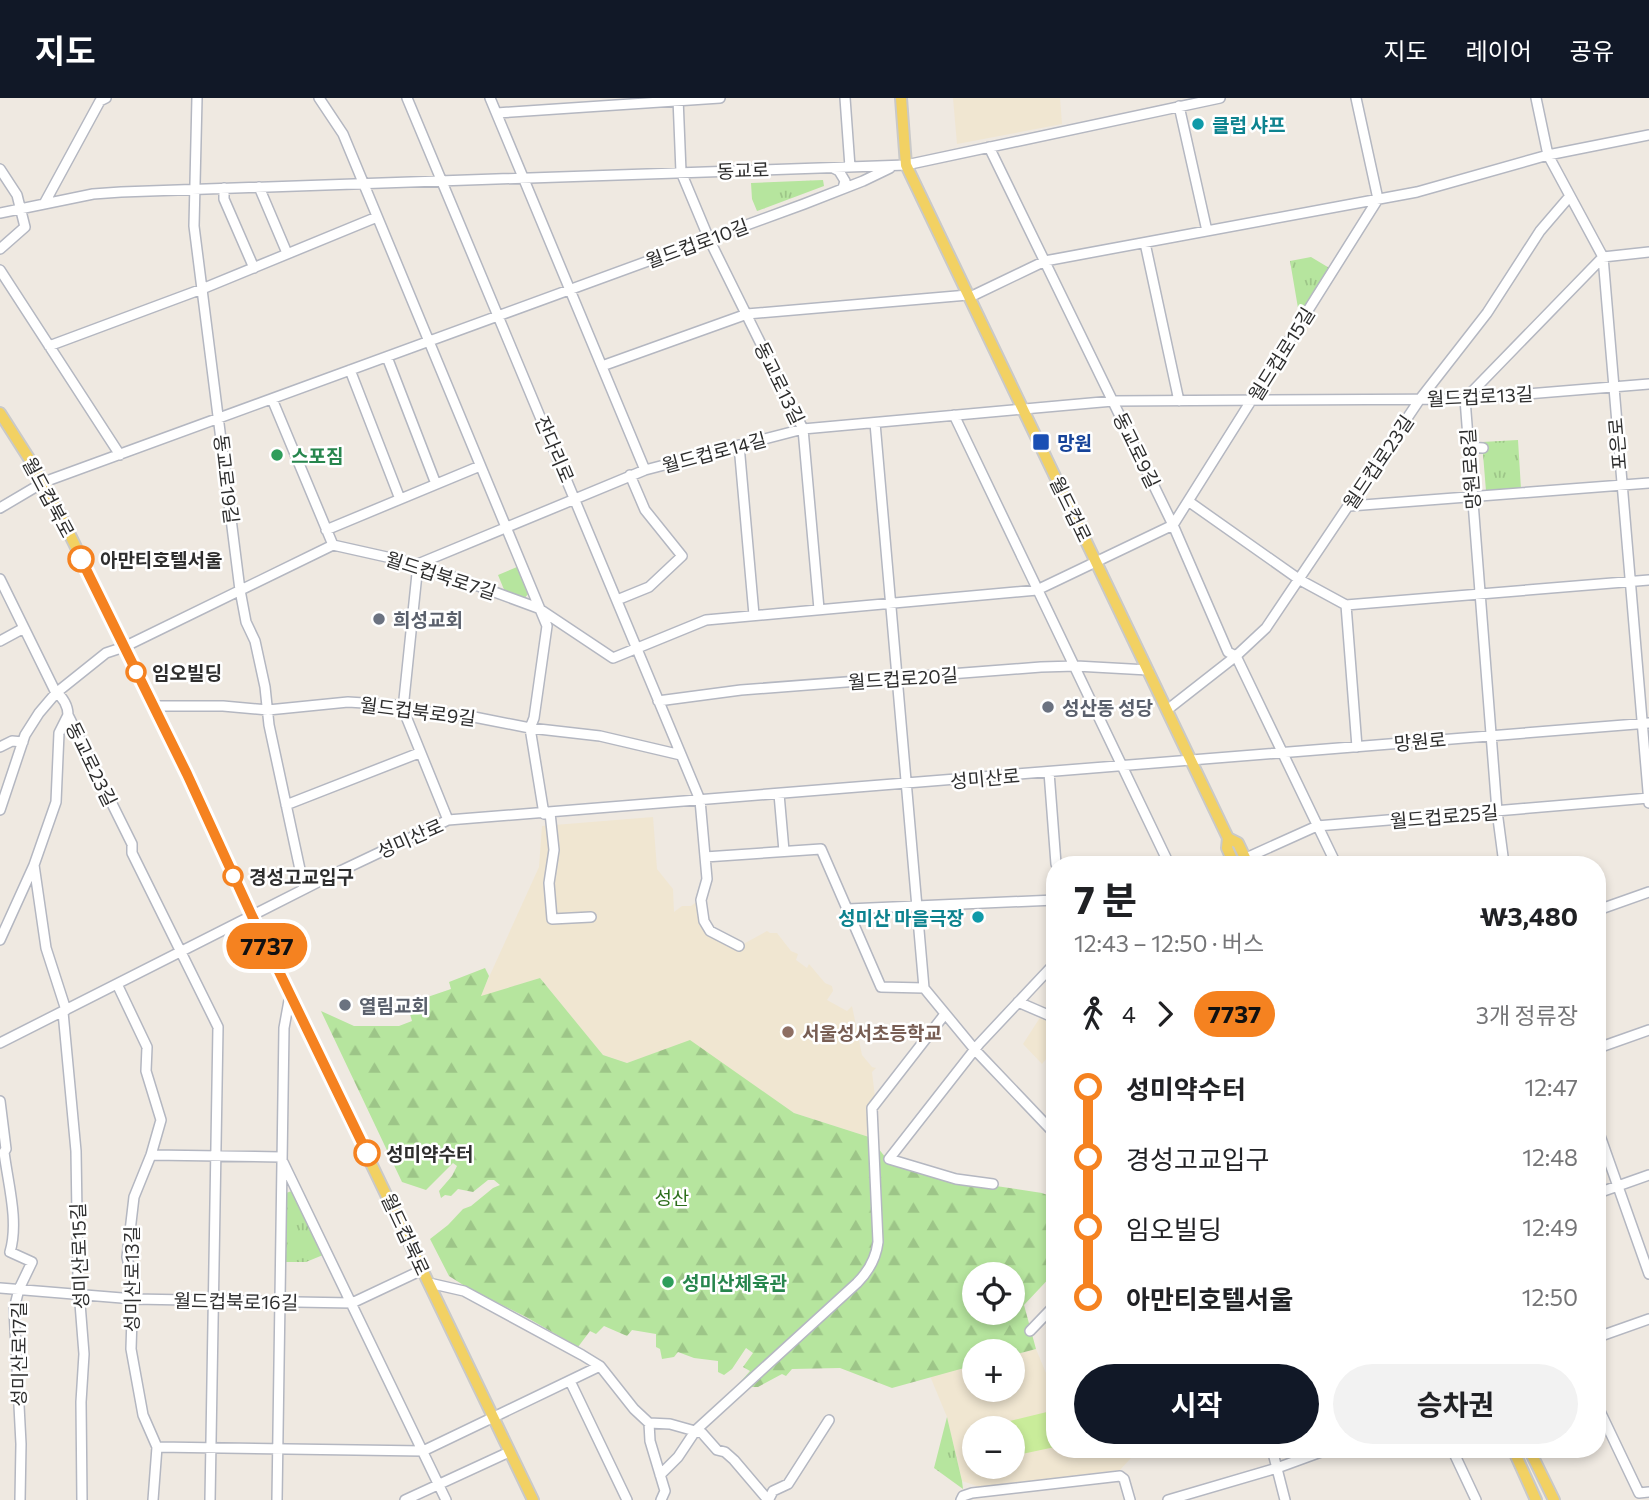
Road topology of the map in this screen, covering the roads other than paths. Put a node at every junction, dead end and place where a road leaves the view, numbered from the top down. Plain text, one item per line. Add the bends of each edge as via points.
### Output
1 (197, 98) edge
2 (319, 98) edge
3 (407, 98) edge
4 (490, 98) edge
5 (720, 98) edge
6 (845, 98) edge
7 (901, 98) edge
8 (1220, 98) edge
9 (1356, 98) edge
10 (1536, 98) edge
11 (101, 99) edge
12 (678, 100) edge
13 (634, 101) edge
14 (588, 103) edge
15 (1179, 106) junction
16 (497, 113) junction
17 (1649, 135) edge
18 (989, 147) junction
19 (1548, 155) junction
20 (906, 165) junction
21 (894, 166) junction
22 (850, 167) junction
23 (833, 168) junction
24 (0, 169) edge
25 (681, 172) junction
26 (523, 177) junction
27 (443, 180) junction
28 (363, 183) junction
29 (259, 187) junction
30 (224, 188) junction
31 (843, 188) junction
32 (194, 190) junction
33 (1570, 196) junction
34 (1378, 200) junction
35 (44, 204) junction
36 (20, 209) junction
37 (0, 213) edge
38 (377, 217) junction
39 (1207, 232) junction
40 (709, 239) junction
41 (1145, 243) junction
42 (0, 249) edge
43 (1649, 252) edge
44 (287, 253) junction
45 (1602, 257) junction
46 (1045, 261) junction
47 (254, 268) junction
48 (0, 270) edge
49 (202, 289) junction
50 (570, 289) junction
51 (969, 296) junction
52 (747, 314) junction
53 (499, 317) junction
54 (430, 342) junction
55 (49, 346) junction
56 (387, 357) junction
57 (602, 366) junction
58 (350, 370) junction
59 (1649, 384) edge
60 (1613, 387) junction
61 (272, 399) junction
62 (1420, 399) junction
63 (1465, 399) junction
64 (1113, 401) junction
65 (1179, 401) junction
66 (1252, 401) junction
67 (1024, 410) junction
68 (0, 413) edge
69 (954, 415) junction
70 (219, 419) junction
71 (875, 423) junction
72 (803, 429) junction
73 (739, 445) junction
74 (1468, 447) junction
75 (1483, 448) dead end
76 (120, 455) junction
77 (480, 466) junction
78 (645, 470) junction
79 (631, 475) junction
80 (44, 482) junction
81 (1649, 483) edge
82 (436, 484) junction
83 (1621, 485) junction
84 (575, 497) junction
85 (1472, 497) junction
86 (400, 499) junction
87 (1188, 501) junction
88 (1350, 506) junction
89 (0, 508) edge
90 (1173, 525) junction
91 (506, 528) junction
92 (326, 530) junction
93 (332, 545) junction
94 (1097, 562) junction
95 (418, 564) junction
96 (0, 579) edge
97 (1300, 580) junction
98 (1649, 580) edge
99 (1629, 582) junction
100 (240, 590) junction
101 (1037, 590) junction
102 (1480, 594) junction
103 (617, 600) junction
104 (891, 603) junction
105 (1346, 605) junction
106 (538, 608) junction
107 (819, 609) junction
108 (754, 615) junction
109 (24, 628) junction
110 (0, 641) edge
111 (124, 647) junction
112 (637, 648) junction
113 (1236, 656) junction
114 (1076, 666) junction
115 (1148, 670) junction
116 (897, 678) junction
117 (56, 693) junction
118 (658, 701) junction
119 (152, 706) junction
120 (403, 709) junction
121 (268, 710) junction
122 (1167, 710) junction
123 (68, 715) junction
124 (1645, 723) edge
125 (530, 728) junction
126 (1492, 736) junction
127 (23, 742) junction
128 (0, 747) edge
129 (1357, 747) junction
130 (419, 753) junction
131 (1282, 753) junction
132 (681, 755) junction
133 (1191, 760) junction
134 (1122, 765) junction
135 (1049, 772) junction
136 (907, 784) junction
137 (779, 794) junction
138 (700, 800) junction
139 (1648, 800) edge
140 (286, 805) junction
141 (0, 810) edge
142 (1497, 811) junction
143 (547, 813) junction
144 (448, 820) junction
145 (1317, 826) junction
146 (1228, 838) junction
147 (784, 851) junction
148 (1055, 856) edge
149 (1166, 856) edge
150 (1230, 856) edge
151 (1244, 856) edge
152 (1257, 856) edge
153 (1332, 856) edge
154 (1502, 856) edge
155 (705, 857) junction
156 (34, 864) junction
157 (304, 888) junction
158 (1649, 892) edge
159 (1046, 900) edge
160 (918, 906) junction
161 (1606, 907) edge
162 (848, 909) junction
163 (252, 916) junction
164 (591, 917) dead end
165 (0, 940) edge
166 (739, 946) dead end
167 (181, 951) junction
168 (1046, 972) edge
169 (117, 984) junction
170 (924, 988) junction
171 (290, 993) junction
172 (1018, 1002) junction
173 (65, 1011) junction
174 (945, 1014) junction
175 (1046, 1014) edge
176 (1649, 1030) edge
177 (0, 1043) edge
178 (1606, 1045) edge
179 (976, 1051) junction
180 (0, 1101) edge
181 (1046, 1125) edge
182 (1606, 1154) edge
183 (151, 1155) junction
184 (216, 1156) junction
185 (281, 1157) junction
186 (1649, 1175) edge
187 (993, 1184) dead end
188 (1617, 1186) junction
189 (1606, 1190) edge
190 (422, 1270) junction
191 (1649, 1274) edge
192 (429, 1283) junction
193 (0, 1288) edge
194 (19, 1290) junction
195 (79, 1295) junction
196 (134, 1299) junction
197 (213, 1301) junction
198 (280, 1303) junction
199 (352, 1303) junction
200 (1046, 1314) edge
201 (1649, 1318) edge
202 (1030, 1331) dead end
203 (1606, 1334) edge
204 (600, 1367) junction
205 (570, 1381) junction
206 (493, 1417) junction
207 (829, 1420) dead end
208 (649, 1423) junction
209 (1606, 1424) edge
210 (696, 1430) junction
211 (157, 1447) junction
212 (211, 1448) junction
213 (278, 1449) junction
214 (423, 1451) junction
215 (509, 1452) junction
216 (1274, 1458) edge
217 (1304, 1458) edge
218 (1456, 1458) edge
219 (1517, 1458) edge
220 (1533, 1458) edge
221 (1277, 1468) junction
222 (660, 1475) junction
223 (439, 1484) junction
224 (1649, 1492) edge
225 (768, 1499) edge
226 (20, 1500) edge
227 (82, 1500) edge
228 (153, 1500) edge
229 (210, 1500) edge
230 (277, 1500) edge
231 (405, 1500) edge
232 (446, 1500) edge
233 (533, 1500) edge
234 (626, 1500) edge
235 (661, 1500) edge
236 (961, 1500) edge
237 (1130, 1500) edge
238 (1168, 1500) edge
239 (1285, 1500) edge
240 (1476, 1500) edge
241 (1536, 1500) edge
242 (1553, 1500) edge

1 - 32 street
2 - 28 street via 343,134
3 - 27 street, 잔다리로
4 - 16 street
5 - 12 street
6 - 22 street
7 - 20 main road, 월드컵로
8 - 15 street, 동교로
9 - 34 street
10 - 19 street, 포은로
11 - 35 street
12 - 13 street
12 - 25 street
13 - 14 street
14 - 16 street
15 - 18 street, 동교로
15 - 39 street
16 - 26 street
17 - 19 street
18 - 20 street, 동교로
18 - 46 street, 동교로9길
19 - 33 street, 포은로
19 - 34 street
20 - 21 street, 동교로
20 - 51 main road, 월드컵로
21 - 22 street, 동교로
21 - 31 street, 월드컵로10길
22 - 23 street, 동교로
23 - 25 street, 동교로
23 - 31 street via 843,176
24 - 36 street via 17,195
25 - 26 street, 동교로
25 - 40 street, 동교로13길
26 - 27 street, 동교로
26 - 50 street
27 - 28 street, 동교로
27 - 53 street, 잔다리로
28 - 29 street, 동교로
28 - 38 street
29 - 30 street, 동교로
29 - 44 street
30 - 32 street, 동교로
30 - 47 street
31 - 40 street, 월드컵로10길
32 - 35 street, 동교로 via 93,194
32 - 49 street, 동교로19길
33 - 45 street, 포은로
33 - 62 street, 월드컵로23길 via 1540,230 1487,313
34 - 39 street
34 - 66 street, 월드컵로15길
35 - 36 street, 동교로
36 - 37 street, 동교로
36 - 42 street via 25,227
38 - 44 street
38 - 54 street
39 - 41 street
40 - 50 street, 월드컵로10길
40 - 52 street, 동교로13길
41 - 46 street
41 - 65 street
43 - 45 street
44 - 47 street
45 - 60 street, 포은로
45 - 63 street
46 - 51 street
46 - 64 street, 동교로9길
47 - 49 street
48 - 55 street
49 - 55 street
49 - 70 street, 동교로19길
50 - 53 street, 월드컵로10길
50 - 57 street
51 - 52 street
51 - 67 main road, 월드컵로
52 - 57 street
52 - 72 street, 동교로13길
53 - 54 street, 월드컵로10길
53 - 84 street, 잔다리로
54 - 56 street, 월드컵로10길
54 - 77 street
55 - 76 street
56 - 58 street, 월드컵로10길
56 - 82 street
57 - 78 street
58 - 61 street, 월드컵로10길
58 - 86 street
59 - 60 street, 월드컵로13길
60 - 63 street, 월드컵로13길
60 - 83 street, 포은로
61 - 70 street, 월드컵로10길
61 - 92 street
62 - 63 street, 월드컵로13길
62 - 66 street, 월드컵로13길
62 - 88 street, 월드컵로23길
63 - 74 street, 망원로8길
64 - 65 street, 월드컵로13길
64 - 67 street, 월드컵로13길
64 - 90 street, 동교로9길
65 - 66 street, 월드컵로13길
66 - 87 street, 월드컵로15길
67 - 69 street, 월드컵로14길
67 - 94 main road, 월드컵로
68 - 80 main road, 월드컵북로
69 - 71 street, 월드컵로14길
69 - 101 street
70 - 76 street, 월드컵로10길
70 - 100 street, 동교로19길
71 - 72 street, 월드컵로14길
71 - 104 street
72 - 73 street, 월드컵로14길
72 - 107 street, 동교로13길
73 - 78 street, 월드컵로14길
73 - 108 street
74 - 75 street
74 - 85 street, 망원로8길
76 - 80 street, 월드컵로10길
77 - 82 street
77 - 91 street
78 - 79 street, 월드컵로14길
79 - 84 street, 월드컵로14길
79 - 103 street via 645,510 682,556 649,587
80 - 89 street, 월드컵로10길
80 - 111 main road, 월드컵북로
81 - 83 street
82 - 86 street
83 - 85 street
83 - 99 street, 포은로
84 - 91 street, 월드컵로14길
84 - 103 street, 잔다리로
85 - 88 street
85 - 102 street, 망원로8길
86 - 92 street
87 - 90 street, 월드컵로15길
87 - 97 street
88 - 97 street, 월드컵로23길
90 - 94 street
90 - 113 street, 동교로9길 via 1228,652
91 - 95 street, 월드컵로14길
91 - 106 street
92 - 93 street
93 - 95 street, 월드컵북로7길
93 - 100 street
94 - 101 street
94 - 115 main road, 월드컵로
95 - 106 street, 월드컵북로7길
95 - 120 street
96 - 109 street, 동교로23길
97 - 105 street
97 - 113 street, 월드컵로23길 via 1266,628
98 - 99 street
99 - 102 street
99 - 124 street, 포은로
100 - 111 street
100 - 121 street, 동교로19길
101 - 104 street
101 - 114 street
102 - 105 street
102 - 126 street, 망원로8길
103 - 112 street, 잔다리로
104 - 107 street
104 - 116 street
105 - 129 street
106 - 112 street, 월드컵북로7길 via 613,658
106 - 125 street via 547,626
107 - 108 street
108 - 112 street via 706,620
109 - 110 street
109 - 117 street, 동교로23길
111 - 117 street via 106,653
111 - 119 main road, 월드컵북로
112 - 118 street, 잔다리로
113 - 122 street, 월드컵로23길
113 - 131 street, 동교로9길
114 - 115 street, 월드컵로20길
114 - 116 street, 월드컵로20길
114 - 134 street
115 - 122 main road, 월드컵로
116 - 118 street, 월드컵로20길
116 - 136 street
117 - 123 street, 동교로23길
117 - 127 street
118 - 132 street, 잔다리로
119 - 121 street, 월드컵북로9길
119 - 163 main road, 월드컵북로
120 - 121 street, 월드컵북로9길 via 348,702
120 - 125 street, 월드컵북로9길
120 - 130 street
121 - 140 street, 동교로19길
122 - 133 main road, 월드컵로
123 - 156 street via 59,733 56,802
123 - 167 street, 동교로23길
124 - 126 street, 망원로
124 - 139 street, 포은로
125 - 132 street, 월드컵북로9길 via 600,736
125 - 143 street
126 - 129 street, 망원로
126 - 142 street, 망원로8길
127 - 128 street
127 - 141 street
129 - 131 street, 망원로
130 - 140 street
130 - 144 street
131 - 133 street, 망원로
131 - 145 street, 동교로9길
132 - 138 street, 잔다리로
133 - 134 street, 성미산로
133 - 146 main road, 월드컵로
134 - 135 street, 성미산로
134 - 149 street
135 - 136 street, 성미산로
135 - 148 street
136 - 137 street, 성미산로
136 - 160 street
137 - 138 street, 성미산로
137 - 147 street
138 - 143 street, 성미산로
138 - 155 street, 잔다리로
139 - 142 street, 월드컵로25길
140 - 157 street, 동교로19길
142 - 145 street, 월드컵로25길
142 - 154 street, 망원로8길
143 - 144 street, 성미산로
143 - 164 street via 554,850 549,883 552,919
144 - 157 street, 성미산로
145 - 152 street, 월드컵로25길
145 - 153 street, 동교로9길
146 - 150 main road, 월드컵로
146 - 151 main road, 월드컵로 via 1238,843
147 - 155 street
147 - 162 street via 821,849
155 - 166 street, 잔다리로 via 704,921 710,931
156 - 165 street
156 - 173 street, 성미산로15길 via 46,948
157 - 163 street, 성미산로
158 - 161 street
159 - 160 street
160 - 162 street
160 - 170 street
162 - 170 street via 881,987
163 - 167 street, 성미산로
163 - 171 main road, 월드컵북로
167 - 169 street, 성미산로
167 - 184 street, 동교로23길 via 218,1027
168 - 172 street
169 - 173 street, 성미산로
169 - 183 street, 성미산로13길 via 147,1047 146,1071 161,1122
170 - 174 street
171 - 185 street via 284,1028
171 - 190 main road, 월드컵북로
172 - 175 street
172 - 179 street
173 - 177 street, 성미산로
173 - 195 street, 성미산로15길 via 76,1152
174 - 179 street
174 - 210 street via 872,1108 877,1252 869,1268
176 - 178 street
179 - 181 street
179 - 187 street via 889,1158 956,1179
180 - 194 street, 성미산로17길 via 11,1205 10,1252 32,1262
182 - 188 street
183 - 184 street
183 - 196 street, 성미산로13길 via 133,1201 127,1257
184 - 185 street
184 - 197 street, 동교로23길
185 - 198 street
185 - 199 street
186 - 188 street
188 - 189 street
188 - 191 street
190 - 192 main road, 월드컵북로
190 - 199 street, 월드컵북로16길
192 - 204 street via 464,1291
192 - 206 main road, 월드컵북로
193 - 194 street, 월드컵북로16길
194 - 195 street, 월드컵북로16길
194 - 226 street, 성미산로17길 via 14,1309
195 - 196 street, 월드컵북로16길
195 - 227 street, 성미산로15길 via 84,1354
196 - 197 street, 월드컵북로16길
196 - 211 street, 성미산로13길 via 131,1349 143,1415
197 - 198 street, 월드컵북로16길
197 - 212 street, 동교로23길
198 - 199 street, 월드컵북로16길
198 - 213 street
199 - 214 street
200 - 202 street
201 - 203 street
204 - 205 street
204 - 208 street
205 - 206 street
205 - 234 street
206 - 214 street
206 - 215 main road, 월드컵북로
207 - 225 street via 788,1484
208 - 210 street
208 - 222 street
209 - 224 street via 1639,1493
210 - 222 street
210 - 225 street via 734,1460
211 - 212 street
211 - 228 street, 성미산로13길
212 - 213 street
212 - 229 street, 동교로23길
213 - 214 street
213 - 230 street
214 - 223 street
215 - 223 street
215 - 233 main road, 월드컵북로
216 - 221 street
217 - 221 street
218 - 240 street
219 - 241 main road
220 - 242 main road
221 - 238 street
221 - 239 street
222 - 235 street via 665,1491
223 - 231 street
223 - 232 street
236 - 237 street via 972,1493 1119,1476

